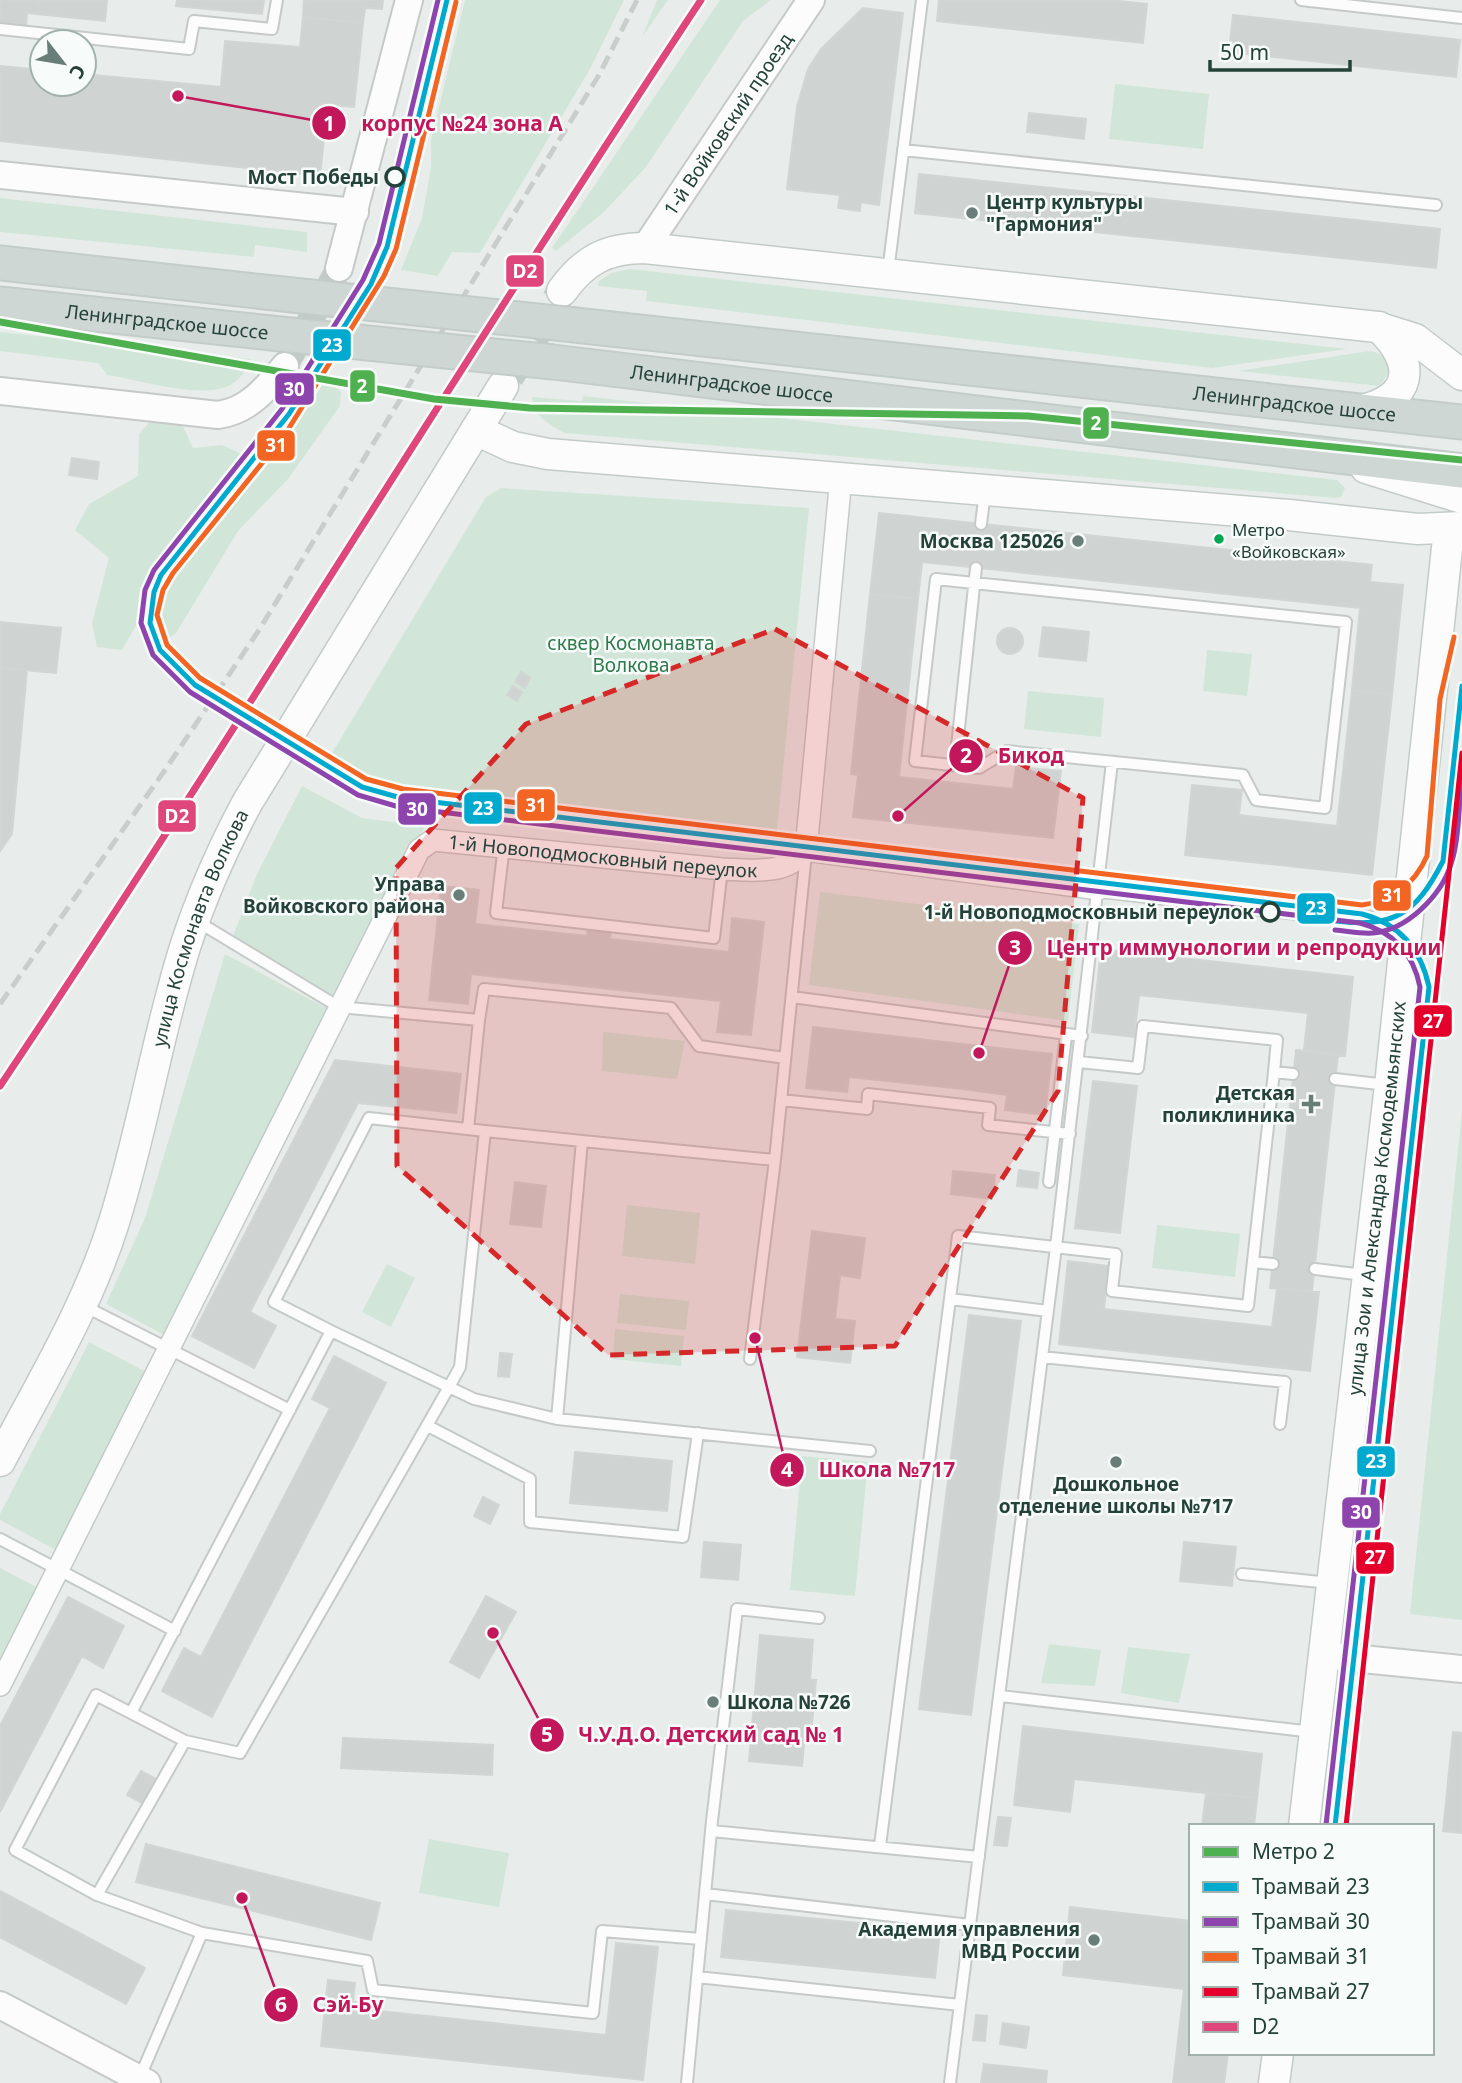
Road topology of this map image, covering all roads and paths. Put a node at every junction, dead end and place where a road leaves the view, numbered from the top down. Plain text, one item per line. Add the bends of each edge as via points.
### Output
1 (277, 0) edge
2 (409, 0) edge
3 (811, 0) edge
4 (922, 0) edge
5 (1301, 0) edge
6 (1462, 18) edge
7 (0, 29) edge
8 (903, 150) junction
9 (0, 175) edge
10 (1436, 205) dead end
11 (355, 212) junction
12 (645, 248) junction
13 (0, 262) edge
14 (339, 268) tunnel mouth
15 (887, 275) junction
16 (562, 291) tunnel mouth
17 (0, 304) edge
18 (1379, 327) junction
19 (1415, 339) junction
20 (287, 350) junction
21 (1462, 357) edge
22 (1462, 375) edge
23 (503, 386) tunnel mouth
24 (0, 391) edge
25 (1358, 411) junction
26 (1462, 422) edge
27 (476, 430) junction
28 (1340, 457) junction
29 (1462, 471) edge
30 (1383, 474) junction
31 (841, 477) junction
32 (985, 489) junction
33 (1462, 498) edge
34 (1360, 521) junction
35 (981, 524) dead end
36 (1455, 528) edge
37 (976, 568) dead end
38 (975, 583) junction
39 (1112, 762) junction
40 (955, 765) junction
41 (504, 845) junction
42 (806, 850) junction
43 (722, 869) junction
44 (1099, 889) junction
45 (195, 920) junction
46 (1407, 924) junction
47 (792, 997) junction
48 (339, 1007) junction
49 (479, 1020) junction
50 (1066, 1035) junction
51 (1082, 1036) junction
52 (785, 1058) junction
53 (1079, 1062) junction
54 (1273, 1072) junction
55 (1293, 1074) dead end
56 (1335, 1079) dead end
57 (1390, 1085) junction
58 (781, 1100) junction
59 (468, 1129) junction
60 (485, 1131) junction
61 (1055, 1132) junction
62 (1070, 1134) junction
63 (582, 1141) junction
64 (775, 1160) junction
65 (1049, 1182) dead end
66 (1056, 1247) junction
67 (1253, 1262) junction
68 (1273, 1264) dead end
69 (1315, 1269) dead end
70 (1367, 1275) junction
71 (950, 1299) junction
72 (82, 1305) junction
73 (1048, 1311) junction
74 (331, 1331) junction
75 (166, 1349) junction
76 (1042, 1357) junction
77 (750, 1359) dead end
78 (449, 1387) junction
79 (290, 1410) junction
80 (557, 1419) junction
81 (1280, 1424) dead end
82 (428, 1426) junction
83 (698, 1433) junction
84 (870, 1451) dead end
85 (0, 1461) edge
86 (0, 1539) edge
87 (59, 1569) junction
88 (1242, 1574) dead end
89 (1331, 1584) junction
90 (819, 1618) dead end
91 (175, 1631) junction
92 (1323, 1655) junction
93 (1462, 1669) edge
94 (0, 1685) edge
95 (1000, 1696) junction
96 (131, 1713) junction
97 (1315, 1732) junction
98 (185, 1741) junction
99 (1304, 1824) edge
100 (711, 1831) junction
101 (880, 1846) junction
102 (979, 1857) junction
103 (705, 1894) junction
104 (97, 1895) junction
105 (970, 1925) junction
106 (202, 1933) junction
107 (701, 1939) junction
108 (697, 1977) junction
109 (0, 2005) edge
110 (960, 2005) junction
111 (1278, 2055) edge
112 (142, 2082) edge
113 (688, 2083) edge
114 (950, 2083) edge
115 (1274, 2083) edge

1 - 7 lane via 272,29 194,21 189,50
2 - 11 street
3 - 12 street, 1-й Войковский проезд
4 - 8 lane
5 - 6 lane
8 - 10 lane
8 - 15 lane
9 - 11 street
11 - 14 street
12 - 15 main road
12 - 16 main road via 621,249 593,258
13 - 25 main road, Ленинградское шоссе, bridge
15 - 18 main road
17 - 20 main road, Ленинградское шоссе
18 - 19 main road
18 - 25 main road via 1402,355 1404,378 1392,399
19 - 21 street
19 - 22 main road
20 - 24 street via 252,401 240,410 218,415
20 - 28 main road, Ленинградское шоссе, bridge via 553,362
23 - 27 main road, улица Космонавта Волкова
25 - 26 main road, Ленинградское шоссе
27 - 31 main road via 511,446 548,454
27 - 45 main road, улица Космонавта Волкова via 247,803
28 - 29 main road, Ленинградское шоссе
28 - 30 main road
30 - 33 main road
30 - 34 main road via 1394,498 1384,511
31 - 32 main road
31 - 42 street
32 - 34 main road
32 - 35 lane
34 - 36 main road
36 - 46 main road, улица Зои и Александра Космодемьянских
37 - 38 lane
38 - 39 lane via 1346,622 1325,808 1256,800 1243,775
38 - 40 lane
38 - 40 lane via 936,579 915,761
39 - 40 lane via 1007,751 979,768
39 - 44 lane
41 - 43 street, 1-й Новоподмосковный переулок
41 - 43 lane via 496,913 714,938
41 - 48 street, 1-й Новоподмосковный переулок via 433,840 419,850
42 - 43 street, 1-й Новоподмосковный переулок via 797,862 770,870
42 - 44 street
42 - 47 lane
44 - 46 street
44 - 51 lane
45 - 48 lane
45 - 72 main road, улица Космонавта Волкова via 129,1173
46 - 57 main road, улица Зои и Александра Космодемьянских
47 - 50 lane
47 - 52 lane
48 - 49 lane
48 - 75 street
49 - 52 lane via 484,989 671,1008 699,1046
49 - 59 lane
50 - 51 lane
50 - 61 lane
51 - 53 lane
52 - 58 lane
53 - 54 lane via 1139,1068 1143,1026 1277,1040
53 - 62 lane
54 - 55 lane
54 - 67 lane
56 - 57 lane
57 - 70 main road, улица Зои и Александра Космодемьянских
58 - 61 lane via 867,1109 868,1094 990,1108 988,1125
58 - 64 lane
59 - 60 lane
59 - 74 lane via 369,1118 274,1302
60 - 63 lane
60 - 78 lane via 460,1367
61 - 62 lane
61 - 65 lane
62 - 66 lane
63 - 64 lane
63 - 80 lane
64 - 77 lane
66 - 67 lane via 1116,1254 1112,1291 1248,1306
66 - 71 lane via 958,1236
66 - 73 lane
67 - 68 lane
69 - 70 lane
70 - 89 main road, улица Зои и Александра Космодемьянских
71 - 73 lane
71 - 101 lane
72 - 75 lane
72 - 85 main road, улица Космонавта Волкова
73 - 76 lane
74 - 78 lane
74 - 79 lane
75 - 79 lane
75 - 87 street
76 - 81 lane via 1285,1382
76 - 95 lane
78 - 80 lane via 474,1399
78 - 82 lane
79 - 91 lane
80 - 83 lane
82 - 83 lane via 530,1479 530,1522 683,1537
82 - 98 lane via 240,1753
83 - 84 lane
86 - 87 lane
87 - 91 lane
87 - 94 street
88 - 89 lane
89 - 92 main road, улица Зои и Александра Космодемьянских
90 - 100 lane via 737,1609
91 - 96 lane
92 - 93 street
92 - 97 main road, улица Зои и Александра Космодемьянских
95 - 97 lane
95 - 102 lane
96 - 98 lane
96 - 104 lane via 96,1695 15,1850
97 - 99 main road, улица Зои и Александра Космодемьянских
98 - 104 lane
100 - 101 lane
100 - 103 lane
101 - 102 lane
102 - 105 lane
103 - 105 lane
103 - 107 lane
104 - 106 lane
105 - 110 lane
106 - 107 lane via 367,1961 373,1990 593,2014 602,1931
106 - 112 lane
107 - 108 lane
108 - 110 lane
108 - 113 lane
109 - 112 street
110 - 114 lane
111 - 115 main road

